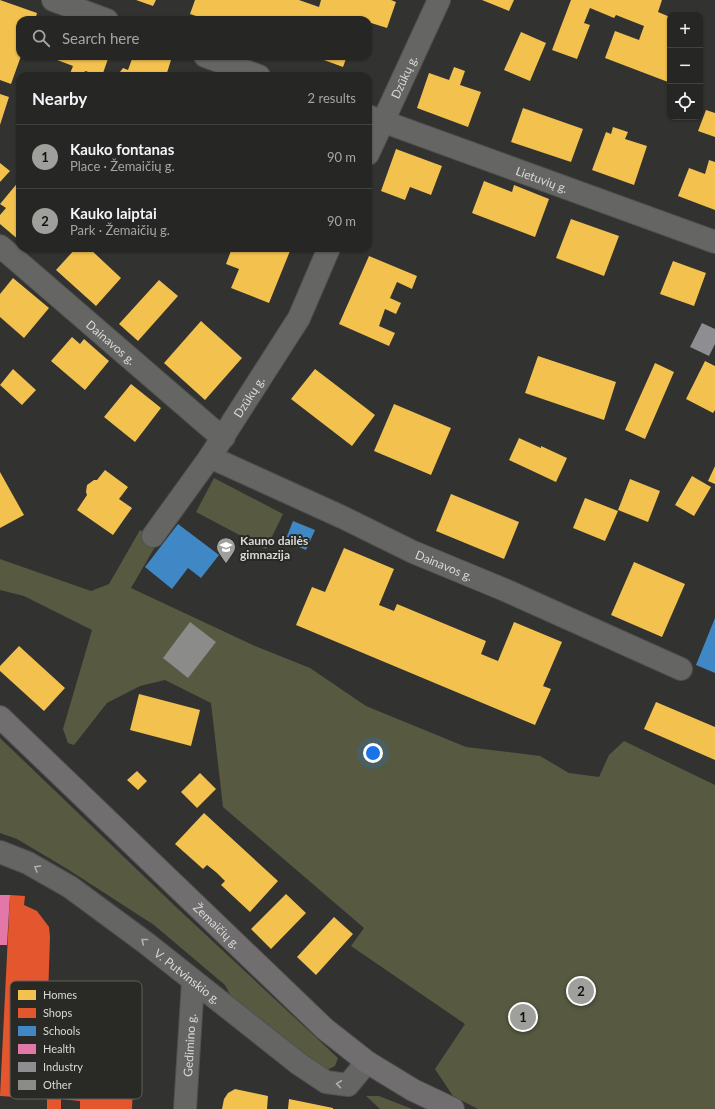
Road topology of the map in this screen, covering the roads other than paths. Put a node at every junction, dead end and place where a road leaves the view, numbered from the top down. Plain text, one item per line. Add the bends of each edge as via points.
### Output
1 (53, 0) edge
2 (439, 0) edge
3 (96, 16) edge
4 (216, 60) edge
5 (248, 72) edge
6 (375, 119) edge
7 (372, 134) edge
8 (715, 242) edge
9 (0, 246) edge
10 (327, 252) edge
11 (224, 436) junction
12 (210, 457) junction
13 (153, 536) dead end
14 (681, 669) dead end
15 (0, 717) edge
16 (0, 852) edge
17 (193, 982) junction
18 (367, 1062) junction
19 (185, 1109) edge
20 (453, 1109) edge

1 - 3 street
2 - 6 street, Dzūkų g.
4 - 5 street
6 - 7 street, Dzūkų g.
6 - 8 street, Lietuvių g.
9 - 11 street, Dainavos g. via 212,429
10 - 11 street, Dzūkų g. via 299,318
11 - 12 street, Dzūkų g.
12 - 13 street, Dzūkų g.
12 - 14 street, Dainavos g. via 413,552
15 - 18 street, Žemaičių g. via 325,1029
17 -> 16 street, V. Putvinskio g. via 146,943 70,887 28,863
18 -> 17 street, V. Putvinskio g. via 348,1085 326,1082 298,1064
17 - 19 street, Gedimino g.
18 - 20 street, Žemaičių g. via 413,1090

